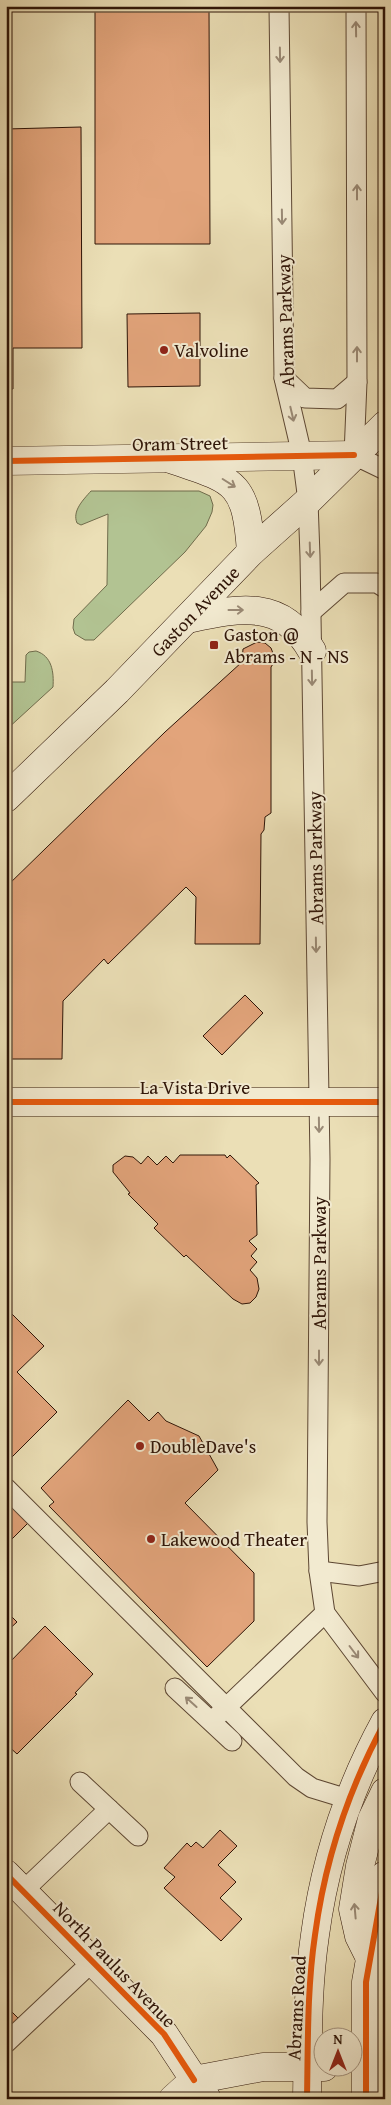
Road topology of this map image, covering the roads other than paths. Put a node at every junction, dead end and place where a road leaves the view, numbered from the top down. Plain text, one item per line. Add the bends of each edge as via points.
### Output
1 (279, 6) edge
2 (356, 6) edge
3 (284, 378) junction
4 (357, 382) junction
5 (385, 425) edge
6 (302, 456) junction
7 (354, 456) junction
8 (168, 458) junction
9 (6, 461) edge
10 (385, 470) edge
11 (308, 501) junction
12 (250, 552) junction
13 (385, 588) edge
14 (311, 612) junction
15 (188, 618) junction
16 (312, 651) junction
17 (6, 798) edge
18 (6, 1102) edge
19 (319, 1102) junction
20 (385, 1102) edge
21 (6, 1488) edge
22 (319, 1571) junction
23 (385, 1571) edge
24 (325, 1613) junction
25 (174, 1688) dead end
26 (385, 1693) edge
27 (228, 1708) junction
28 (212, 1722) junction
29 (385, 1722) edge
30 (232, 1741) dead end
31 (80, 1782) dead end
32 (385, 1792) edge
33 (348, 1799) junction
34 (109, 1809) junction
35 (138, 1836) dead end
36 (385, 1875) edge
37 (11, 1881) edge
38 (370, 1957) junction
39 (92, 1962) junction
40 (315, 2028) edge
41 (6, 2043) edge
42 (314, 2067) edge
43 (366, 2069) joint
44 (314, 2071) edge
45 (200, 2090) edge
46 (173, 2099) edge
47 (307, 2099) edge
48 (366, 2099) edge

1 -> 3 lane, Abrams Parkway
4 -> 2 lane
3 - 4 lane via 305,398 337,399
3 -> 6 lane, Abrams Parkway
4 - 7 lane
5 - 7 main road, Gaston Avenue
6 - 7 main road, Oram Street
6 - 8 main road, Oram Street
6 - 11 lane, Abrams Parkway
7 - 10 lane
7 - 11 main road, Gaston Avenue
8 - 9 main road, Oram Street
8 -> 12 main road via 215,474 237,488 247,509
11 - 12 main road, Gaston Avenue
11 -> 14 lane, Abrams Parkway
12 - 15 main road, Gaston Avenue
13 - 14 lane via 377,583 344,583
14 - 16 lane, Abrams Parkway
15 -> 16 main road via 232,610 261,611 284,618 296,626
15 - 17 main road, Gaston Avenue
16 -> 19 lane, Abrams Parkway
18 - 19 main road, La Vista Drive
19 - 20 main road, La Vista Drive
19 -> 22 lane, Abrams Parkway
21 - 27 lane
22 - 23 lane via 359,1576
22 - 24 lane, Abrams Parkway
24 -> 26 lane, Abrams Parkway
24 - 27 lane
28 -> 25 lane
27 - 28 lane
27 - 33 lane via 296,1777 312,1788
28 - 30 lane
29 - 33 main road, Abrams Road
31 - 34 lane
38 -> 32 main road via 359,1936 353,1910 372,1820
33 - 40 main road, Abrams Road via 328,1864 315,1935
34 - 35 lane
34 - 37 lane
36 - 38 main road
37 - 39 main road, North Paulus Avenue
38 - 43 main road via 366,1982
39 - 41 lane
39 - 45 main road, North Paulus Avenue via 164,2034
42 - 45 main road via 263,2067
43 - 48 main road
44 - 47 main road, Abrams Road
45 - 46 main road

